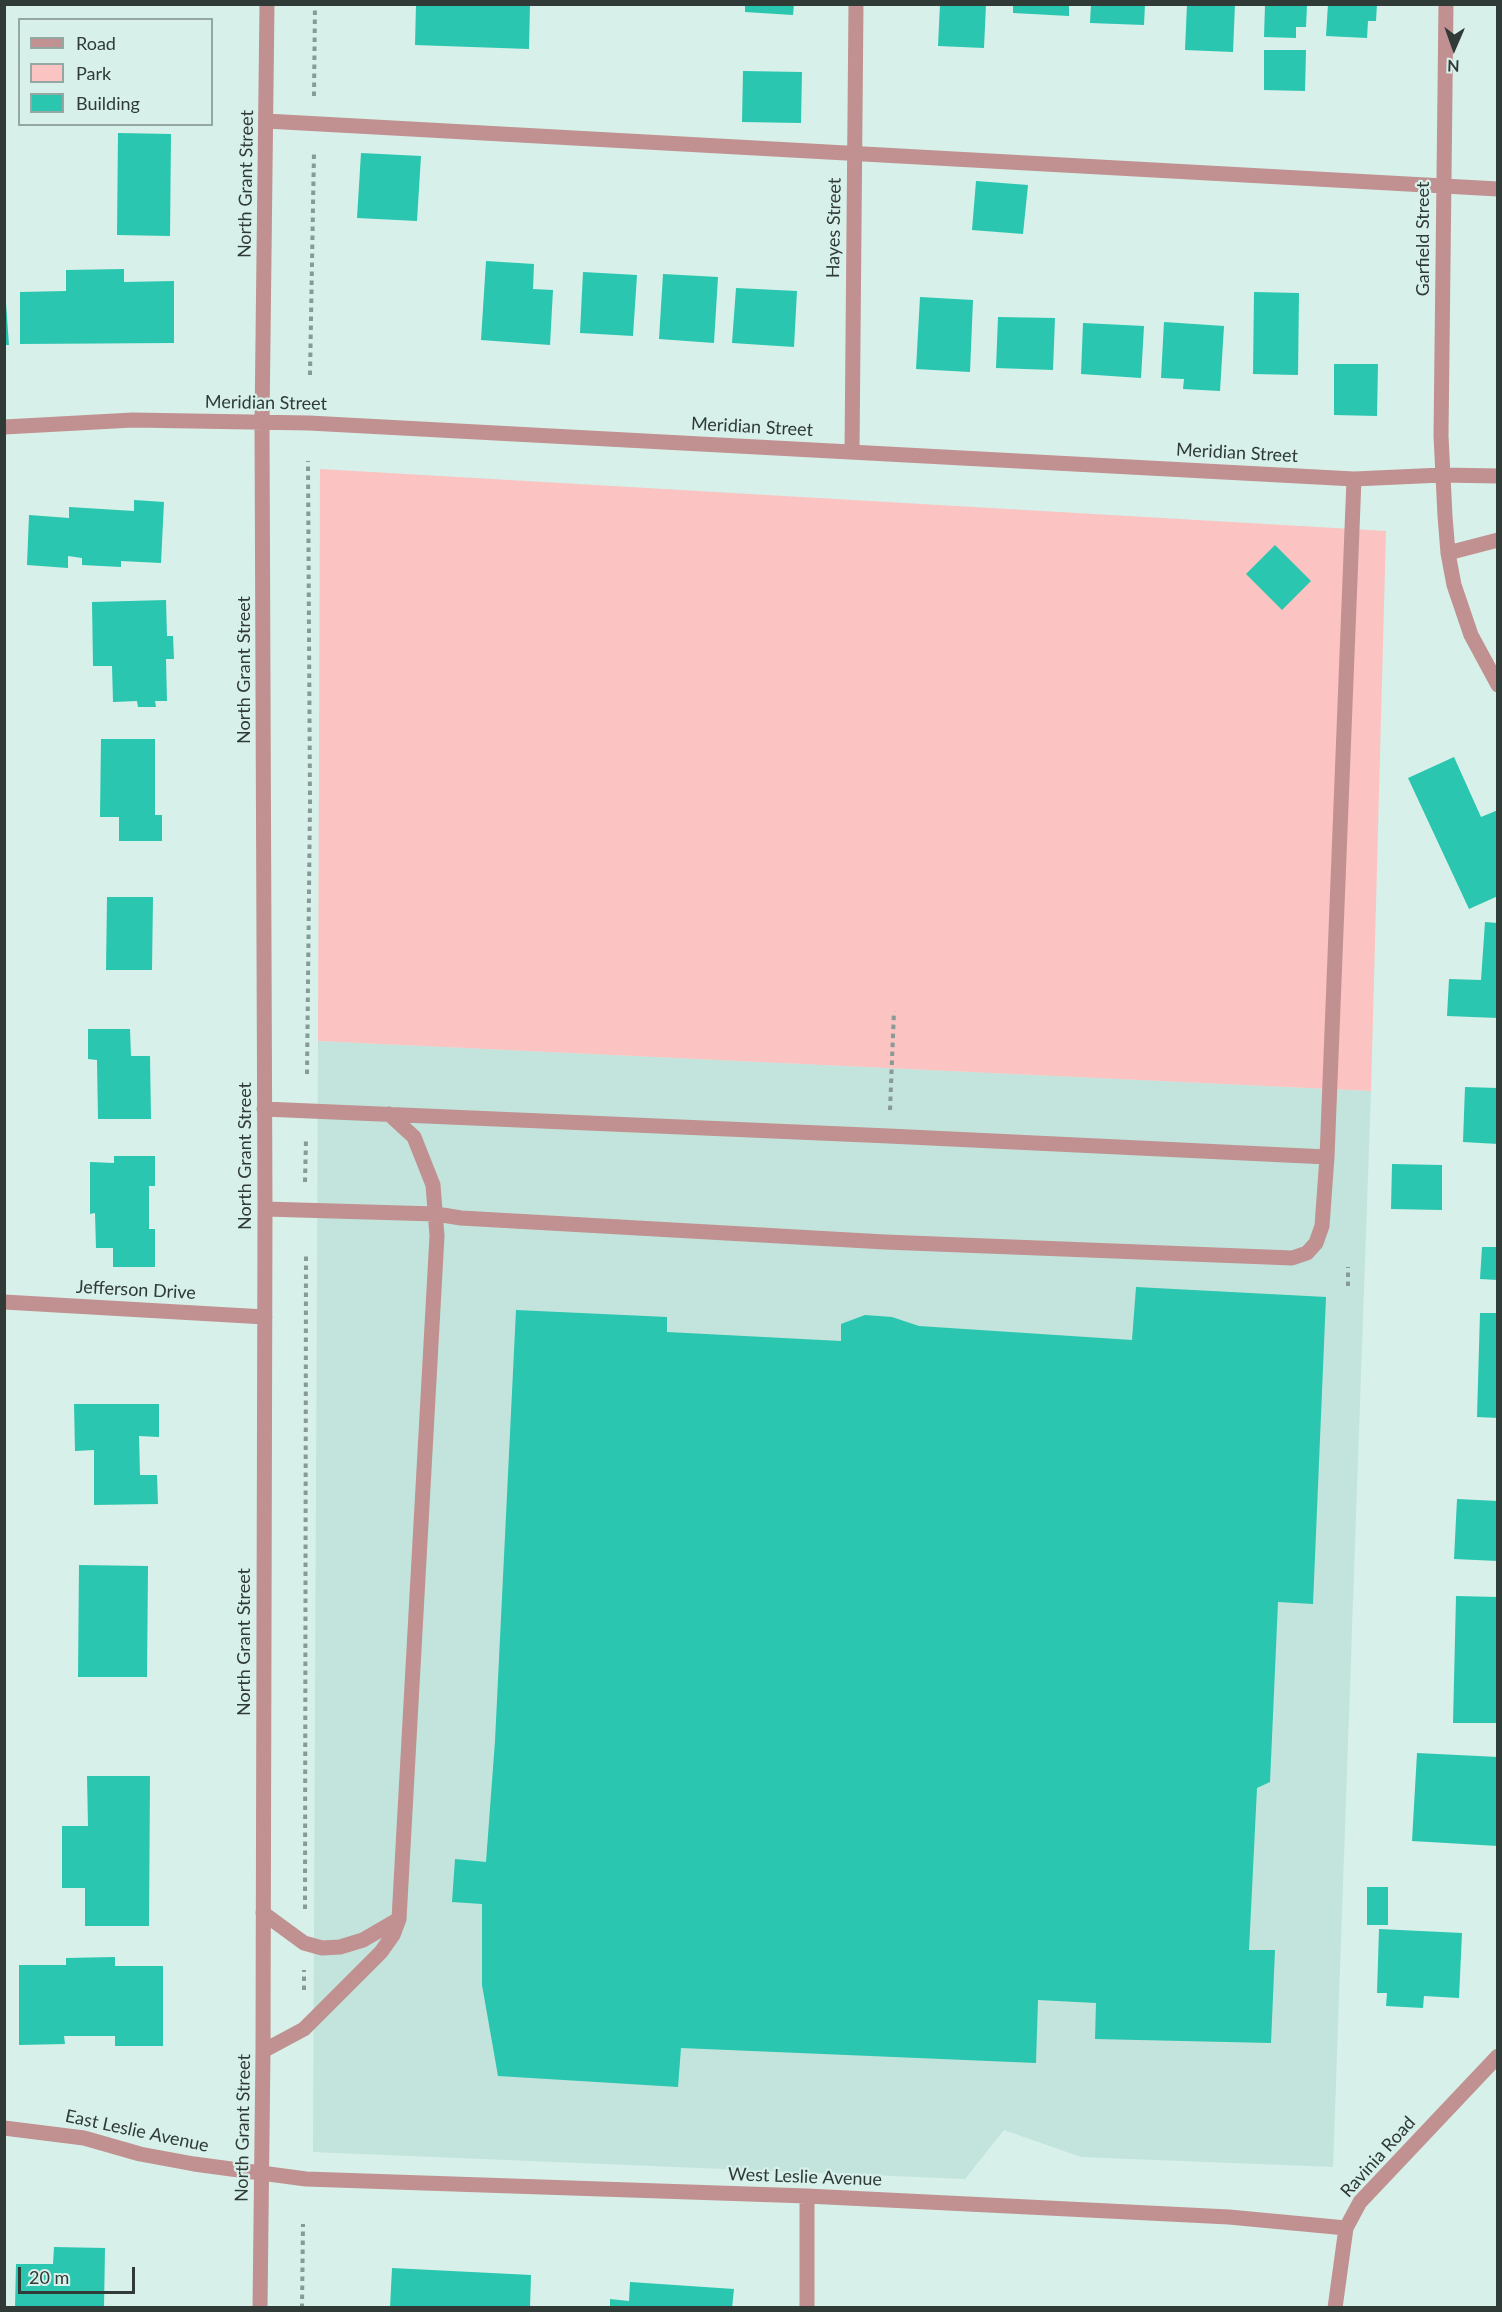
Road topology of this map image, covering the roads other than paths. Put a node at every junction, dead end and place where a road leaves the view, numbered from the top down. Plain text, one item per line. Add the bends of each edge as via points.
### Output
1 (267, 4) edge
2 (856, 4) edge
3 (1446, 4) edge
4 (266, 121) junction
5 (854, 154) junction
6 (1443, 186) junction
7 (1497, 189) edge
8 (262, 423) junction
9 (4, 427) edge
10 (852, 452) junction
11 (1442, 475) junction
12 (1497, 476) edge
13 (1354, 479) junction
14 (1497, 540) edge
15 (1448, 553) junction
16 (1497, 685) edge
17 (264, 1109) junction
18 (389, 1114) junction
19 (1327, 1157) junction
20 (265, 1209) junction
21 (436, 1214) junction
22 (4, 1302) edge
23 (265, 1317) junction
24 (263, 1913) junction
25 (399, 1918) junction
26 (263, 2051) junction
27 (1497, 2056) edge
28 (4, 2128) edge
29 (261, 2173) junction
30 (807, 2196) junction
31 (1346, 2228) junction
32 (260, 2307) edge
33 (807, 2307) edge
34 (1335, 2307) edge

1 - 4 street, North Grant Street
2 - 5 street, Hayes Street
3 - 6 street, Garfield Street
4 - 5 street
4 - 8 street, North Grant Street
5 - 6 street
5 - 10 street, Hayes Street
6 - 7 street
6 - 11 street, Garfield Street
8 - 9 street, Meridian Street via 133,420
8 - 10 street, Meridian Street
8 - 17 street, North Grant Street
10 - 13 street, Meridian Street
11 - 12 street, Meridian Street
11 - 13 street, Meridian Street
11 - 15 street
13 - 19 street
14 - 15 street
15 - 16 street via 1471,635
17 - 18 street
17 - 20 street, North Grant Street
18 - 19 street
18 - 21 street via 414,1137 433,1185
19 - 21 street via 1322,1226 1316,1243 1307,1253 1292,1258 885,1242
20 - 21 street
20 - 23 street, North Grant Street
21 - 25 street
22 - 23 street, Jefferson Drive
23 - 24 street, North Grant Street
24 - 25 street via 304,1943 322,1948 363,1940
24 - 26 street, North Grant Street
25 - 26 street via 381,1952 304,2029
26 - 29 street, North Grant Street
27 - 31 street, Ravinia Road via 1360,2202
28 - 29 street, East Leslie Avenue via 84,2138 140,2154
29 - 30 street, West Leslie Avenue via 306,2179
29 - 32 street, North Grant Street
30 - 31 street, West Leslie Avenue via 1229,2217
30 - 33 street
31 - 34 street, Ravinia Road

